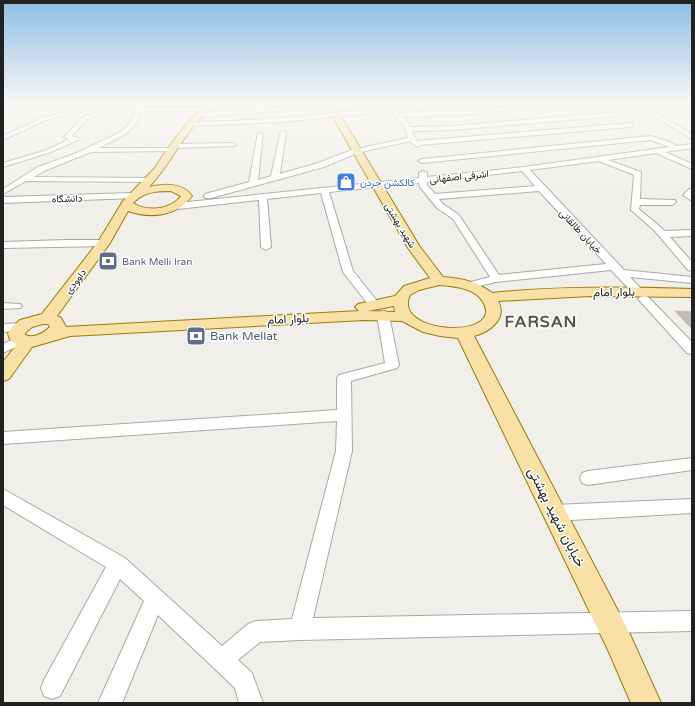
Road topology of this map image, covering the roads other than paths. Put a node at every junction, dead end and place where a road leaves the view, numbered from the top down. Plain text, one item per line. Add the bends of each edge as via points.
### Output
1 (71, 138) edge
2 (112, 138) edge
3 (184, 138) edge
4 (259, 138) edge
5 (282, 138) edge
6 (349, 138) edge
7 (413, 138) edge
8 (455, 138) edge
9 (652, 138) junction
10 (414, 141) junction
11 (233, 145) dead end
12 (689, 146) edge
13 (173, 148) junction
14 (676, 148) junction
15 (90, 150) junction
16 (356, 150) junction
17 (657, 151) junction
18 (692, 152) edge
19 (421, 156) junction
20 (600, 159) junction
21 (3, 165) edge
22 (692, 167) edge
23 (524, 169) junction
24 (276, 178) junction
25 (24, 179) junction
26 (150, 180) junction
27 (424, 180) junction
28 (253, 184) junction
29 (13, 185) junction
30 (377, 185) junction
31 (3, 186) edge
32 (541, 188) junction
33 (324, 190) junction
34 (692, 191) edge
35 (3, 192) edge
36 (132, 197) junction
37 (264, 197) junction
38 (432, 197) junction
39 (692, 198) edge
40 (3, 200) edge
41 (635, 202) junction
42 (672, 202) dead end
43 (180, 204) junction
44 (692, 233) edge
45 (663, 234) junction
46 (104, 243) junction
47 (3, 245) edge
48 (266, 247) dead end
49 (692, 268) edge
50 (618, 270) junction
51 (496, 279) junction
52 (692, 280) edge
53 (439, 281) junction
54 (467, 286) junction
55 (692, 294) edge
56 (641, 295) junction
57 (400, 300) junction
58 (491, 302) junction
59 (692, 302) edge
60 (3, 306) edge
61 (16, 306) dead end
62 (379, 311) junction
63 (407, 317) junction
64 (51, 326) junction
65 (464, 333) junction
66 (15, 335) edge
67 (3, 349) edge
68 (692, 350) edge
69 (3, 375) edge
70 (344, 415) junction
71 (3, 438) edge
72 (692, 464) edge
73 (588, 478) dead end
74 (3, 496) edge
75 (692, 506) edge
76 (554, 513) junction
77 (118, 564) junction
78 (155, 598) junction
79 (692, 621) edge
80 (610, 623) junction
81 (300, 629) junction
82 (221, 660) junction
83 (52, 688) dead end
84 (110, 703) edge
85 (251, 703) edge
86 (646, 703) edge

1 - 21 street via 76,139 49,151
2 - 15 street
3 - 13 main road, داوودی
4 - 28 street
5 - 24 street
6 - 16 main road, شهید بهشتی
7 - 10 street
8 - 10 street
9 - 14 street
9 - 17 street
9 - 19 street
10 - 16 street
10 - 19 street
11 - 13 street
12 - 14 street, اشرفی اصفهانی
12 - 18 street
13 - 15 street
13 - 26 main road, داوودی
14 - 17 street, اشرفی اصفهانی
15 - 25 street via 41,169
16 - 24 street via 321,165
16 - 30 main road, شهید بهشتی
17 - 20 street, اشرفی اصفهانی
17 - 22 street
19 - 27 street
20 - 23 street, اشرفی اصفهانی
20 - 41 street via 638,174
23 - 27 street, اشرفی اصفهانی
23 - 32 street, خیابان طالقانی
24 - 28 street
25 - 26 street
25 - 29 street
26 - 36 main road, داوودی
27 - 30 street, اشرفی اصفهانی
27 - 38 street via 423,185
28 - 43 street
29 - 31 street
29 - 35 street
30 - 33 street, اشرفی اصفهانی
30 - 53 main road, شهید بهشتی via 414,248
32 - 38 street
32 - 50 street, خیابان طالقانی
33 - 37 street, اشرفی اصفهانی
33 - 62 street via 348,272
34 - 39 street via 688,194
36 - 40 street, دانشگاه
36 - 43 main road via 128,206 146,212
36 - 43 main road via 152,189 175,189 187,196
36 - 46 main road, داوودی
37 - 43 street, اشرفی اصفهانی
37 - 48 street
38 - 51 street via 456,217
41 - 42 street
41 - 45 street via 635,210
44 - 45 street
45 - 49 street
46 - 47 street
46 - 64 main road, داوودی
50 - 51 street
50 - 52 street
50 - 56 street, خیابان طالقانی
51 - 54 street
53 - 54 main road
53 - 57 main road via 413,287
54 - 58 main road via 479,291
55 - 56 main road, بلوار امام
56 - 58 main road, بلوار امام
56 - 59 main road, بلوار امام
56 - 68 street, خیابان طالقانی
57 - 62 main road, بلوار امام
57 - 63 main road via 401,309
58 - 65 main road via 493,315 488,323
60 - 61 street
62 - 63 main road, بلوار امام
62 - 64 main road, بلوار امام via 364,315 78,330
62 - 70 street via 392,365 344,378
63 - 65 main road via 417,325 432,330
64 - 66 main road, بلوار امام via 34,320
65 - 76 main road, خیابان شهید بهشتی
66 - 67 street
66 - 69 main road
70 - 71 street
70 - 81 street via 344,451
72 - 73 street
74 - 77 street
75 - 76 street
76 - 80 main road, خیابان شهید بهشتی
77 - 78 street
77 - 83 street
78 - 82 street
78 - 84 street
79 - 80 street
80 - 81 street
80 - 86 main road, خیابان شهید بهشتی
81 - 82 street via 256,632
82 - 85 street via 244,681

